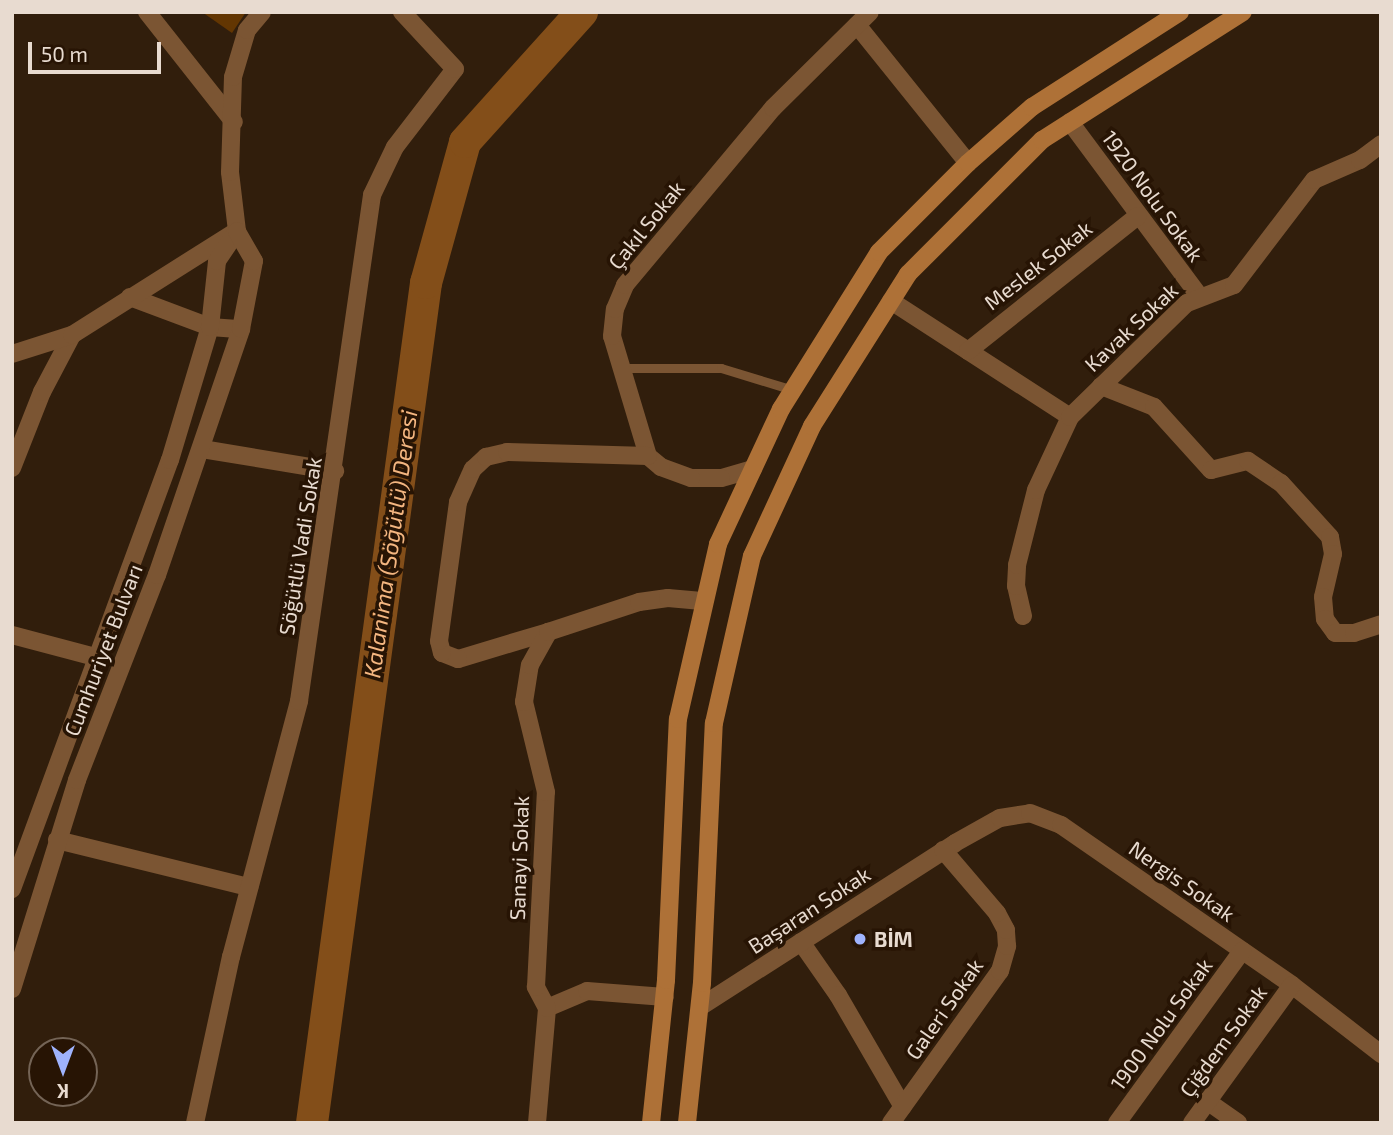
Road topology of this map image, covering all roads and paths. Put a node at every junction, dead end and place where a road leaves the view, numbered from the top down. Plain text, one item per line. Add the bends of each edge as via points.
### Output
1 (148, 12) edge
2 (262, 12) edge
3 (402, 12) edge
4 (1180, 12) edge
5 (1243, 12) edge
6 (863, 19) edge
7 (234, 122) junction
8 (1070, 122) junction
9 (1381, 144) edge
10 (968, 163) junction
11 (1138, 216) junction
12 (237, 231) junction
13 (1199, 296) junction
14 (130, 297) junction
15 (891, 301) junction
16 (210, 327) junction
17 (241, 329) junction
18 (72, 335) junction
19 (968, 351) junction
20 (12, 354) edge
21 (624, 368) junction
22 (1101, 386) junction
23 (793, 390) junction
24 (1070, 417) junction
25 (19, 438) edge
26 (202, 449) junction
27 (648, 456) junction
28 (12, 468) edge
29 (753, 469) junction
30 (335, 471) junction
31 (702, 601) junction
32 (1023, 616) dead end
33 (1381, 624) edge
34 (548, 632) junction
35 (12, 635) edge
36 (95, 657) junction
37 (57, 840) junction
38 (943, 850) junction
39 (249, 887) junction
40 (12, 889) edge
41 (801, 942) junction
42 (1242, 951) junction
43 (1292, 985) junction
44 (12, 989) edge
45 (665, 997) junction
46 (700, 1007) junction
47 (547, 1009) junction
48 (1381, 1054) edge
49 (1208, 1101) junction
50 (903, 1107) junction
51 (195, 1123) edge
52 (537, 1123) edge
53 (651, 1123) edge
54 (687, 1123) edge
55 (891, 1123) edge
56 (1117, 1123) edge
57 (1192, 1123) edge
58 (1238, 1123) edge

1 - 7 street
2 - 7 street via 247,30 236,56
3 - 30 street, Söğütlü Vadi Sokak via 455,69 395,147 375,184
4 - 10 main road via 1032,107
5 - 8 main road
6 - 10 street
6 - 21 street, Çakıl Sokak via 773,108 625,285 615,309 612,336
7 - 12 street via 230,172
8 - 11 street, 1920 Nolu Sokak
8 - 15 main road via 1042,140 917,264
9 - 13 street, Kavak Sokak via 1360,160 1314,180 1234,285
10 - 23 main road via 879,252
11 - 13 street, 1920 Nolu Sokak
11 - 19 street, Meslek Sokak
12 - 14 street
12 - 16 street, Cumhuriyet Bulvarı via 217,261
12 - 17 street, Cumhuriyet Bulvarı via 254,261
13 - 22 street, Kavak Sokak
14 - 16 street
14 - 18 street
15 - 19 street
15 - 46 main road via 812,426 752,556 714,723
16 - 17 street
16 - 36 street, Cumhuriyet Bulvarı via 170,460
17 - 26 street, Cumhuriyet Bulvarı
18 - 20 street
18 - 25 street
19 - 24 street
21 - 23 lane via 721,368
21 - 27 street, Çakıl Sokak
22 - 24 street, Kavak Sokak
22 - 33 street via 1154,407 1211,470 1248,461 1281,483 1330,537 1333,554 1324,597 1325,619 1335,633 1354,633
23 - 29 main road
24 - 32 street, Kavak Sokak via 1036,490 1017,565
25 - 28 street
26 - 30 street
26 - 37 street, Cumhuriyet Bulvarı
27 - 29 street via 661,467 691,478 721,478
27 - 34 street via 507,452 486,457 472,469 458,502 439,641 443,653 458,659
29 - 31 main road via 718,544
30 - 39 street, Söğütlü Vadi Sokak via 299,701
31 - 34 street via 668,597 639,602
31 - 45 main road via 678,719
34 - 47 street, Sanayi Sokak via 530,665 524,702 546,792 536,987
35 - 36 street
36 - 40 street, Cumhuriyet Bulvarı
37 - 39 street
37 - 44 street, Cumhuriyet Bulvarı
38 - 41 street, Başaran Sokak
38 - 42 street, Nergis Sokak via 1000,818 1030,813 1043,816
38 - 50 street, Galeri Sokak via 996,913 1006,930 1007,946 1000,971
39 - 51 street, Söğütlü Vadi Sokak
41 - 46 street, Başaran Sokak
41 - 50 street via 838,995
42 - 43 street, Nergis Sokak
42 - 56 street, 1900 Nolu Sokak
43 - 48 street, Nergis Sokak
43 - 49 street, Çiğdem Sokak
45 - 47 street via 587,991
45 - 53 main road
46 - 54 main road
47 - 52 street, Sanayi Sokak
49 - 57 street, Çiğdem Sokak
49 - 58 street
50 - 55 street, Galeri Sokak

